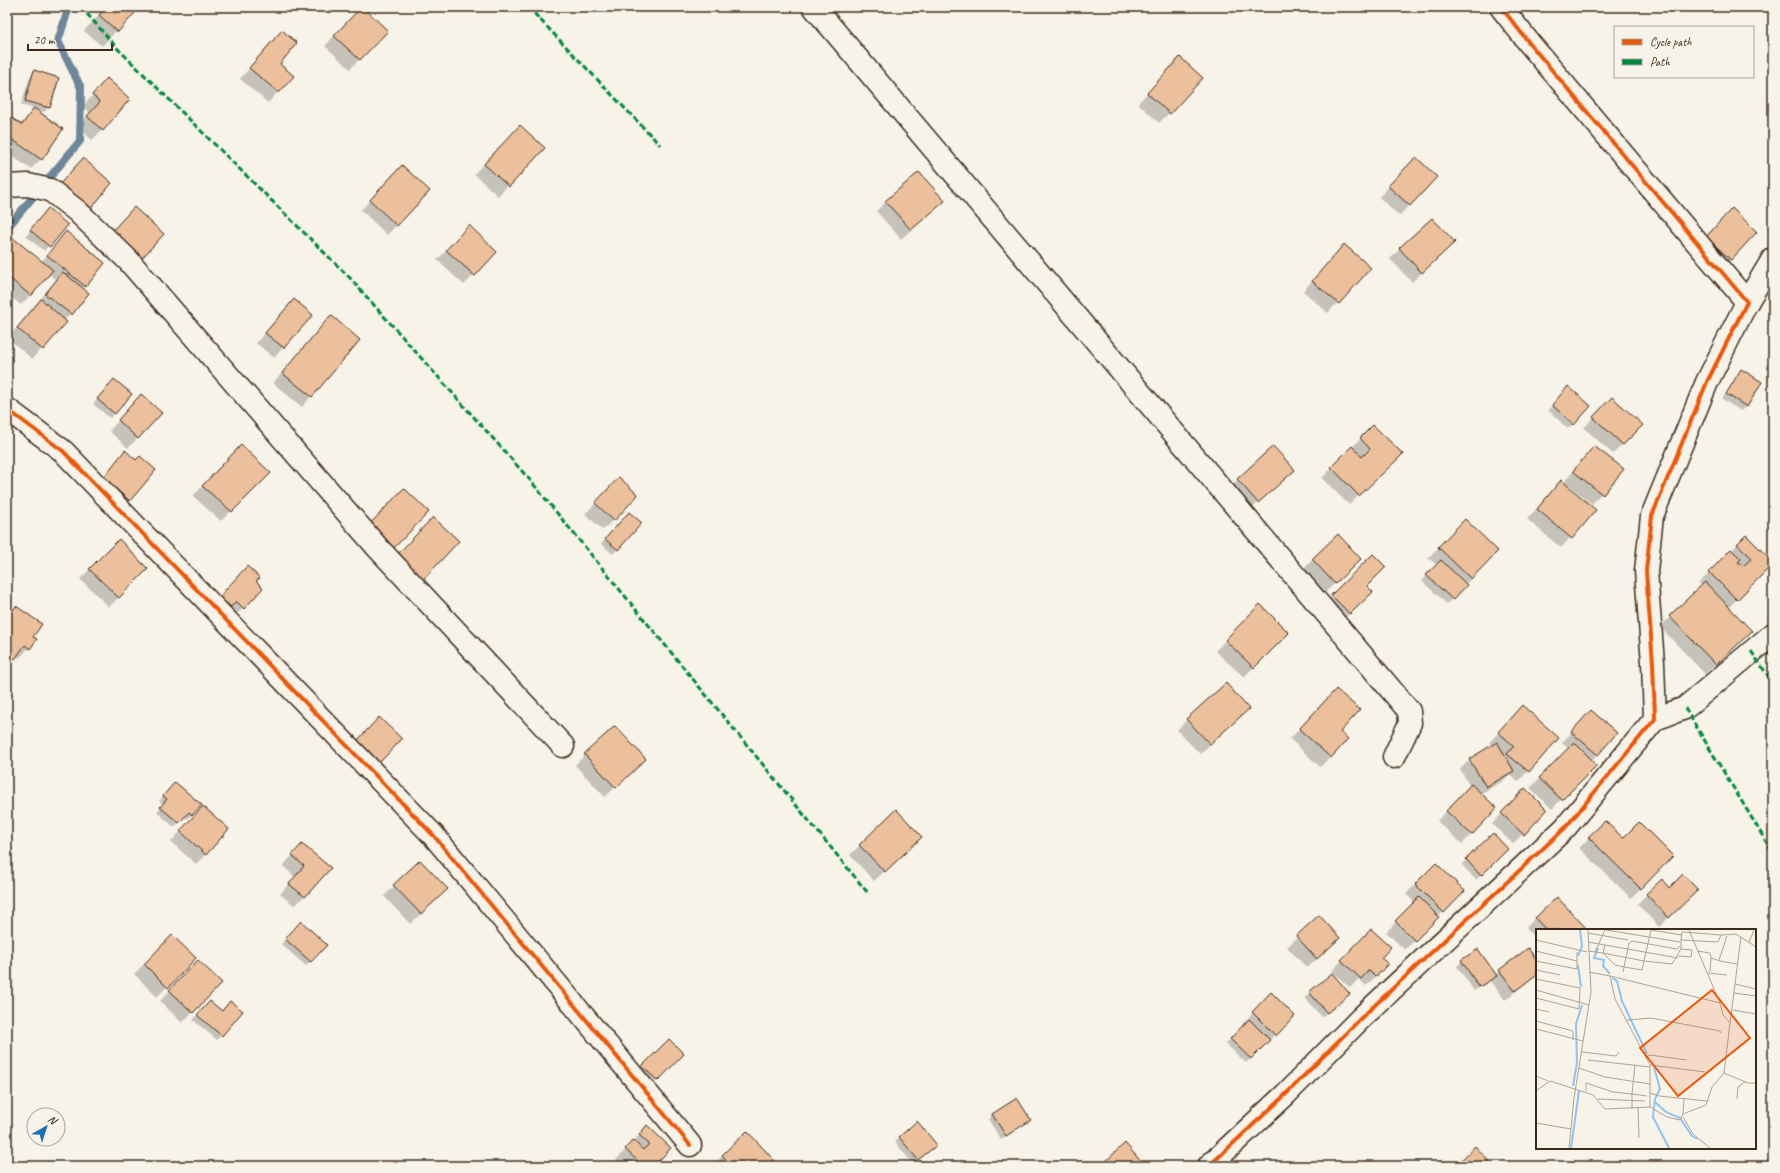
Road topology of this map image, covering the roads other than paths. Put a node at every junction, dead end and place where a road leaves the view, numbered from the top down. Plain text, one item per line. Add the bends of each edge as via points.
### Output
1 (814, 7) edge
2 (1501, 7) edge
3 (18, 186) edge
4 (1773, 259) edge
5 (1747, 302) junction
6 (7, 409) edge
7 (1773, 634) edge
8 (1656, 719) junction
9 (563, 746) dead end
10 (1394, 757) dead end
11 (690, 1145) dead end
12 (1209, 1166) edge

1 - 10 street via 1409,711 1410,723
2 - 5 street
3 - 9 street via 50,190 128,260 378,548
4 - 5 street
5 - 8 street via 1707,382 1652,516 1646,571
6 - 11 street via 63,451 434,836
7 - 8 street via 1685,708
8 - 12 street via 1565,828

